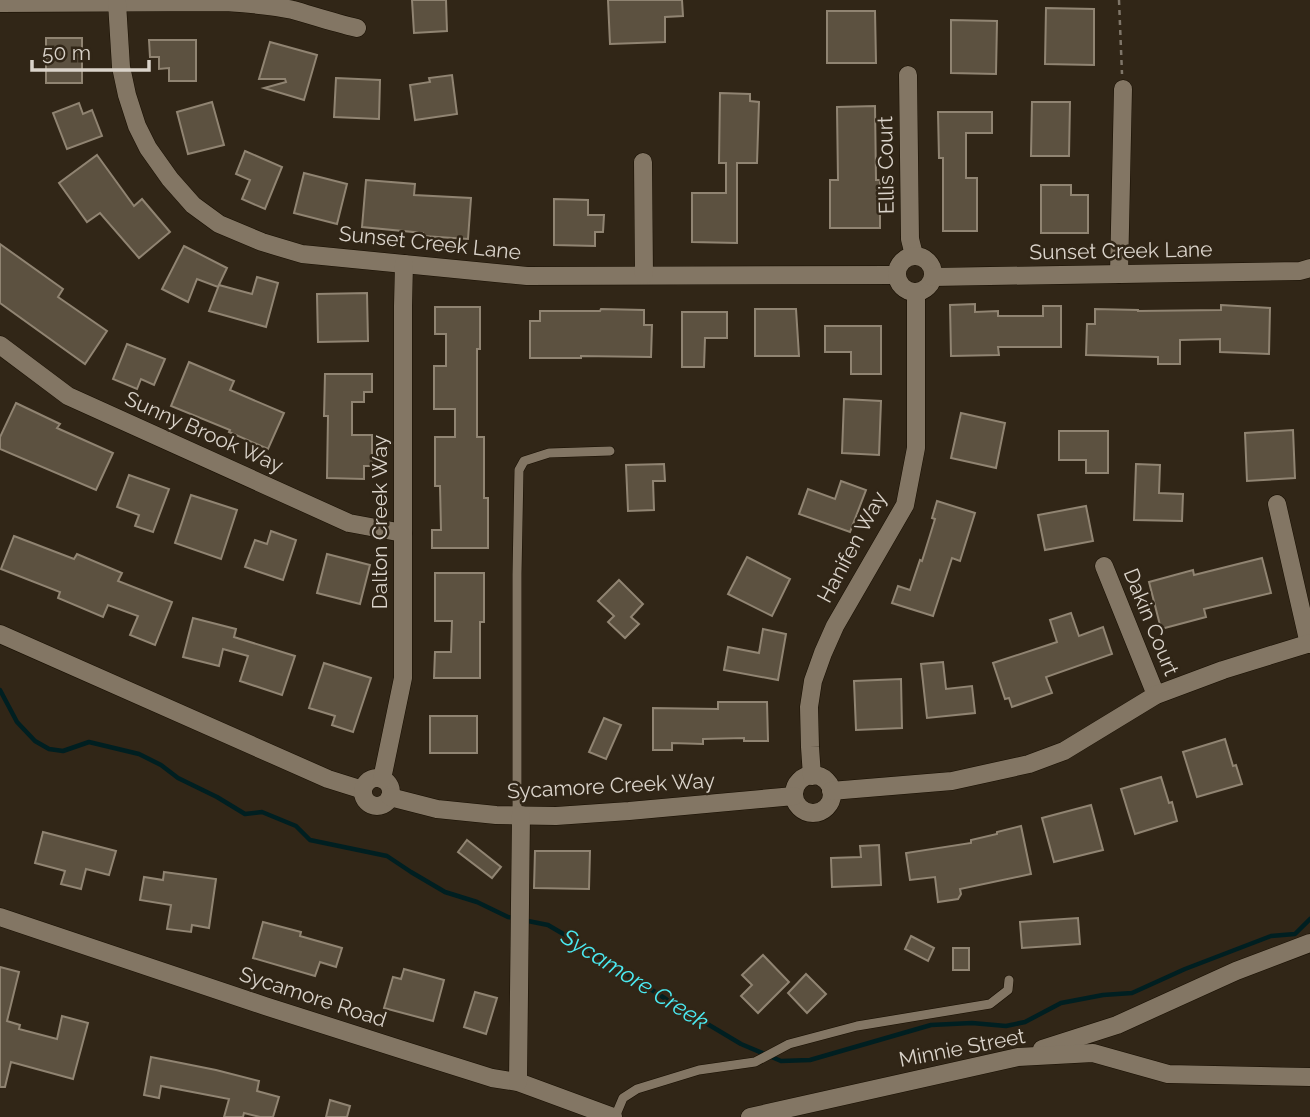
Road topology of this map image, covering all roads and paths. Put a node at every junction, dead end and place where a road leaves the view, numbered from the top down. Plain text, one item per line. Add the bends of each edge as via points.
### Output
1 (1119, 0) edge
2 (0, 3) edge
3 (117, 3) junction
4 (357, 28) dead end
5 (908, 75) dead end
6 (1123, 89) joint
7 (643, 162) dead end
8 (914, 255) junction
9 (404, 264) junction
10 (1310, 268) edge
11 (1119, 274) junction
12 (644, 275) junction
13 (896, 275) junction
14 (933, 277) junction
15 (916, 292) junction
16 (0, 345) edge
17 (610, 451) dead end
18 (1277, 504) dead end
19 (402, 533) junction
20 (1104, 566) dead end
21 (0, 634) edge
22 (1309, 643) edge
23 (1156, 695) junction
24 (812, 776) junction
25 (382, 779) junction
26 (363, 790) junction
27 (831, 791) junction
28 (794, 796) junction
29 (390, 797) junction
30 (519, 815) junction
31 (0, 917) edge
32 (1310, 943) edge
33 (1009, 980) dead end
34 (1018, 1057) junction
35 (1310, 1077) edge
36 (518, 1082) junction
37 (614, 1117) edge
38 (750, 1117) edge

1 - 6 path
2 - 3 street
3 - 4 street via 261,4
3 - 9 street, Sunset Creek Lane via 121,67 138,127 148,148 193,205 219,224 302,254
5 - 8 street, Ellis Court
6 - 11 street
7 - 12 street
8 - 13 street via 900,262
8 - 14 street via 928,260
9 - 12 street, Sunset Creek Lane via 527,276
9 - 19 street, Dalton Creek Way
10 - 11 street, Sunset Creek Lane
11 - 14 street, Sunset Creek Lane
12 - 13 street, Sunset Creek Lane
13 - 15 street via 900,285
14 - 15 street via 927,288
15 - 24 street, Hanifen Way via 916,448 905,505 835,626 813,681 809,707
16 - 19 street, Sunny Brook Way via 68,396 349,523
17 - 30 lane via 549,453 524,461 519,470
18 - 22 street
19 - 25 street, Dalton Creek Way via 402,678
20 - 23 street, Dakin Court
21 - 26 street via 328,779
22 - 23 street
23 - 27 street via 1064,751 1029,764 952,781
24 - 27 street via 820,777
24 - 28 street via 798,782
25 - 26 street via 369,780
25 - 29 street via 389,786
26 - 29 street via 373,805
27 - 28 street via 825,809 814,813 798,806
28 - 30 street, Sycamore Creek Way via 629,811
29 - 30 street, Sycamore Creek Way via 436,809
30 - 36 street
31 - 36 street, Sycamore Road via 428,1058
32 - 34 street via 1117,1025
33 - 37 lane via 1008,990 990,1004 858,1026 789,1044 757,1061 699,1070 637,1089 622,1098
34 - 35 street, Minnie Street via 1093,1054 1168,1074
34 - 38 street, Minnie Street
36 - 37 street, Sycamore Road

